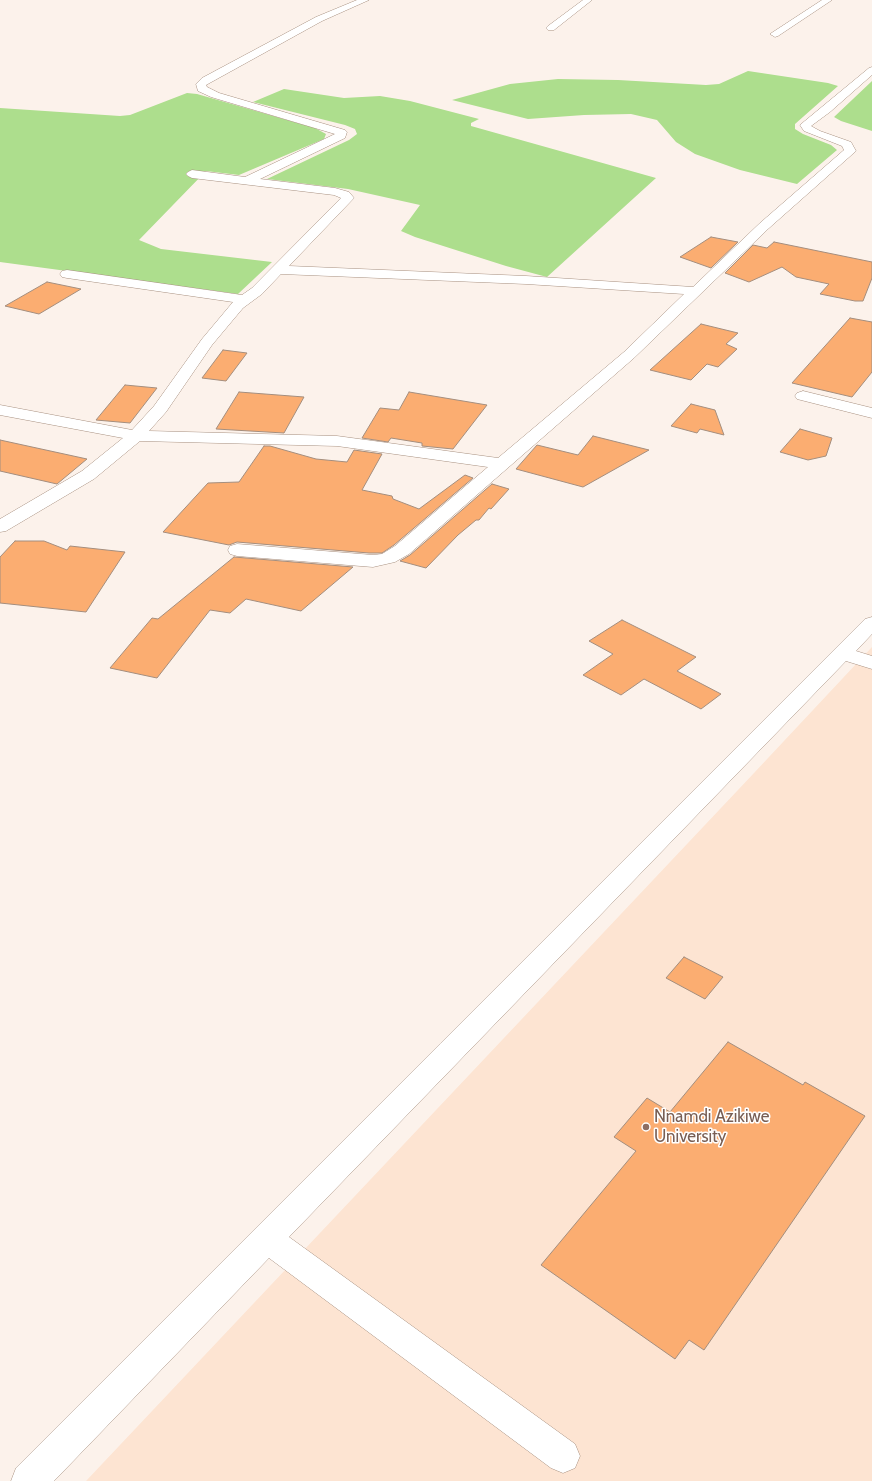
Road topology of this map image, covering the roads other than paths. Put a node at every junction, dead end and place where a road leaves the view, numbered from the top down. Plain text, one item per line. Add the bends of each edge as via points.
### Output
1 (365, 0) edge
2 (588, 0) edge
3 (828, 0) edge
4 (551, 28) dead end
5 (775, 34) dead end
6 (872, 70) edge
7 (192, 174) dead end
8 (246, 181) junction
9 (278, 270) junction
10 (67, 274) dead end
11 (697, 291) junction
12 (245, 300) junction
13 (803, 396) dead end
14 (0, 410) edge
15 (872, 413) edge
16 (136, 436) junction
17 (502, 464) junction
18 (0, 510) edge
19 (25, 512) junction
20 (0, 527) edge
21 (237, 550) dead end
22 (872, 623) edge
23 (842, 653) junction
24 (872, 663) edge
25 (267, 1239) junction
26 (563, 1456) dead end
27 (29, 1481) edge

1 - 8 street via 318,19 201,84 202,89 215,95 341,132 341,136
2 - 4 street
3 - 5 street
6 - 11 street via 805,125 816,133 847,144 850,152 764,226
7 - 8 street
8 - 9 street via 335,192 348,198
9 - 11 street via 526,280
9 - 12 street
10 - 12 street
11 - 17 street via 629,355
12 - 16 street via 207,342 160,409
13 - 15 street
14 - 16 street
16 - 17 street via 337,441
16 - 19 street via 88,475
17 - 21 street via 402,550 388,558 373,561
18 - 19 street
19 - 20 street
22 - 23 street
23 - 24 street
23 - 25 street
25 - 26 street
25 - 27 street

